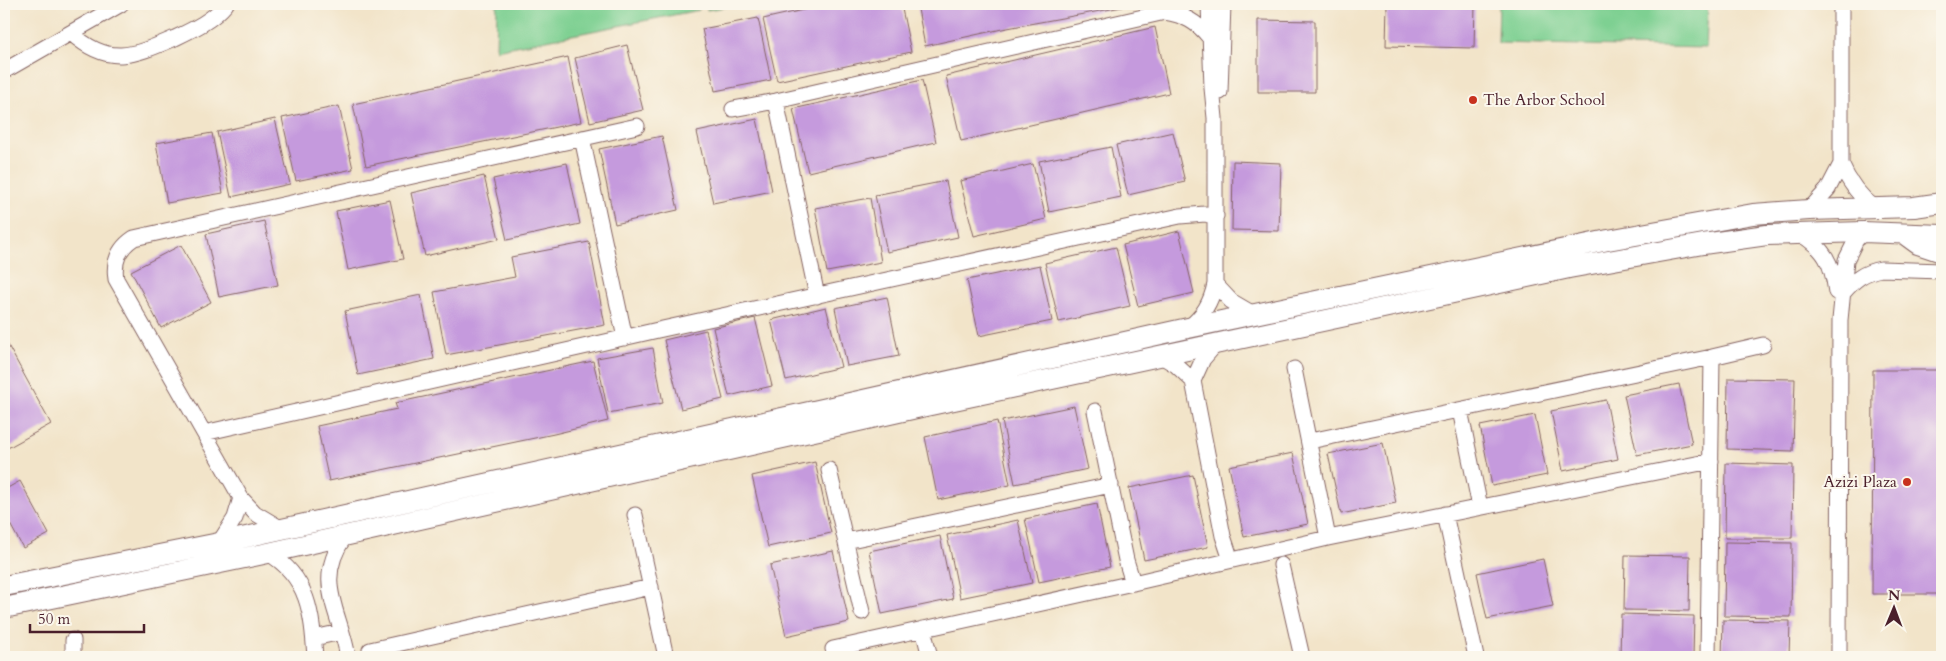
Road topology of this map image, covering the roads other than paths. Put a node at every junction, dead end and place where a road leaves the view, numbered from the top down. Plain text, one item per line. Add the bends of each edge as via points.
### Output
1 (121, 4) edge
2 (226, 4) edge
3 (1186, 4) edge
4 (1209, 4) edge
5 (1223, 4) edge
6 (1841, 4) edge
7 (1165, 12) junction
8 (71, 33) junction
9 (1209, 37) junction
10 (4, 71) edge
11 (776, 101) junction
12 (732, 109) dead end
13 (1215, 118) junction
14 (637, 126) dead end
15 (582, 138) junction
16 (1841, 164) junction
17 (1942, 203) edge
18 (1876, 209) junction
19 (1809, 210) junction
20 (1216, 216) junction
21 (1863, 232) junction
22 (1799, 233) junction
23 (1903, 233) junction
24 (1942, 235) edge
25 (1942, 252) edge
26 (1942, 270) edge
27 (1215, 284) junction
28 (1843, 293) junction
29 (817, 296) junction
30 (1256, 315) junction
31 (1840, 320) junction
32 (1188, 328) junction
33 (625, 338) junction
34 (1215, 344) junction
35 (1763, 344) dead end
36 (1161, 356) junction
37 (1712, 357) junction
38 (1294, 369) dead end
39 (1193, 381) junction
40 (1460, 410) junction
41 (1095, 411) dead end
42 (204, 433) junction
43 (1310, 441) junction
44 (1711, 461) junction
45 (829, 470) dead end
46 (1111, 485) junction
47 (241, 498) junction
48 (1480, 507) junction
49 (1446, 514) junction
50 (635, 515) dead end
51 (280, 528) junction
52 (345, 536) junction
53 (1328, 538) junction
54 (846, 541) junction
55 (220, 543) junction
56 (268, 553) junction
57 (1231, 560) junction
58 (1281, 565) dead end
59 (1133, 583) junction
60 (4, 586) edge
61 (651, 587) junction
62 (4, 608) edge
63 (862, 612) dead end
64 (923, 628) junction
65 (341, 632) junction
66 (314, 638) junction
67 (73, 640) dead end
68 (833, 648) dead end
69 (370, 650) dead end
70 (73, 657) edge
71 (315, 657) edge
72 (348, 657) edge
73 (666, 657) edge
74 (930, 657) edge
75 (1302, 657) edge
76 (1476, 657) edge
77 (1708, 657) edge
78 (1839, 657) edge

1 - 8 street
2 - 8 street via 193,29 140,53 110,54 96,50
3 - 7 street
4 - 9 street
5 - 13 street via 1221,86
6 - 16 street
7 - 9 street via 1190,19
7 - 11 street
8 - 10 street
9 - 13 street
11 - 12 street
11 - 29 street
13 - 20 street
14 - 15 street
15 - 33 street
15 - 42 street via 134,238 126,244 116,260 116,279
16 - 18 street via 1851,185
16 - 19 street via 1828,189
17 - 18 street
18 - 19 street
19 - 30 street via 1753,214 1608,240
20 - 27 street
20 - 29 street via 1180,216
21 - 22 street
21 - 23 street
21 - 28 street via 1846,260
22 - 31 street via 1821,250 1831,265
22 - 34 street via 1703,244 1569,268
23 - 24 street
23 - 25 street via 1918,244
26 - 28 street via 1872,271 1855,280
27 - 30 street via 1231,301
27 - 32 street via 1206,310
28 - 31 street
29 - 33 street
30 - 32 street
31 - 78 street
32 - 51 street
33 - 42 street
34 - 36 street
34 - 39 street via 1203,359
35 - 37 street
36 - 39 street
36 - 52 street
37 - 40 street
37 - 44 street
38 - 43 street
39 - 57 street via 1223,536
40 - 43 street
40 - 48 street
41 - 46 street
42 - 47 street
43 - 53 street
44 - 48 street
44 - 77 street
45 - 54 street
46 - 54 street
46 - 59 street
47 - 51 street via 259,516
47 - 55 street via 235,518
48 - 49 street
49 - 53 street
49 - 76 street
50 - 61 street
51 - 55 street
52 - 56 street
52 - 65 street via 334,556 329,579
53 - 57 street
54 - 63 street
55 - 60 street
56 - 62 street
56 - 66 street via 285,564 302,586
57 - 59 street
58 - 75 street
59 - 64 street
61 - 69 street
61 - 73 street
64 - 68 street
64 - 74 street
65 - 66 street
65 - 72 street
66 - 71 street
67 - 70 street

